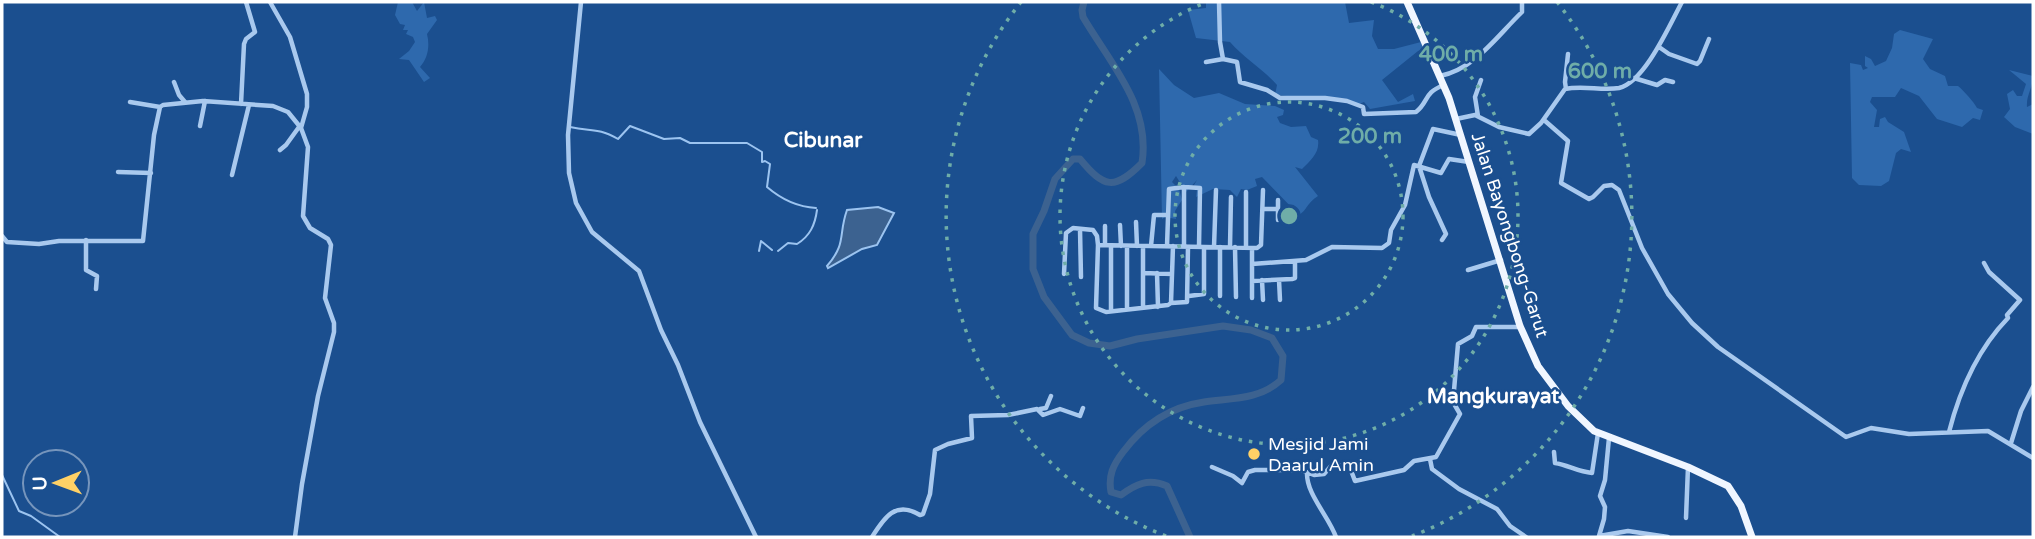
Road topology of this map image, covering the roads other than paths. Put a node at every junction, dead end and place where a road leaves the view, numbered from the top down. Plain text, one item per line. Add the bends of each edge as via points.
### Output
1 (246, 2) edge
2 (270, 2) edge
3 (581, 2) edge
4 (1219, 2) edge
5 (1407, 2) edge
6 (1522, 2) edge
7 (1682, 2) edge
8 (1709, 38) dead end
9 (1660, 47) junction
10 (1568, 54) dead end
11 (1223, 59) junction
12 (1206, 62) dead end
13 (1440, 76) junction
14 (1633, 78) junction
15 (1481, 80) dead end
16 (173, 82) dead end
17 (1674, 82) dead end
18 (1444, 85) junction
19 (1566, 89) junction
20 (205, 101) junction
21 (130, 102) dead end
22 (186, 102) junction
23 (242, 104) junction
24 (249, 105) junction
25 (160, 107) junction
26 (1478, 116) junction
27 (1456, 119) junction
28 (1544, 120) junction
29 (200, 126) dead end
30 (300, 127) junction
31 (1462, 135) junction
32 (280, 149) dead end
33 (1470, 162) junction
34 (1419, 166) junction
35 (118, 172) dead end
36 (151, 173) junction
37 (232, 175) dead end
38 (1184, 187) junction
39 (1216, 190) dead end
40 (1263, 190) dead end
41 (1246, 192) dead end
42 (1231, 197) dead end
43 (1278, 200) dead end
44 (1262, 209) junction
45 (1278, 209) junction
46 (1168, 215) junction
47 (1278, 220) dead end
48 (1136, 222) dead end
49 (1120, 225) dead end
50 (1105, 226) dead end
51 (1080, 229) junction
52 (2, 236) edge
53 (86, 240) junction
54 (1443, 240) dead end
55 (1098, 245) junction
56 (1108, 246) junction
57 (1124, 246) junction
58 (1140, 246) junction
59 (1151, 246) junction
60 (1170, 246) junction
61 (1186, 247) junction
62 (1202, 247) junction
63 (1217, 247) junction
64 (1233, 247) junction
65 (1249, 248) junction
66 (1501, 260) junction
67 (1296, 261) junction
68 (1984, 263) dead end
69 (1252, 264) junction
70 (1468, 270) dead end
71 (1143, 273) junction
72 (1157, 273) junction
73 (1064, 274) dead end
74 (1172, 274) junction
75 (1081, 277) dead end
76 (1262, 280) junction
77 (1279, 280) junction
78 (1252, 281) junction
79 (96, 289) dead end
80 (1189, 296) junction
81 (1220, 296) dead end
82 (1236, 297) dead end
83 (1252, 298) dead end
84 (1263, 300) dead end
85 (1280, 300) dead end
86 (1171, 303) junction
87 (1158, 307) junction
88 (1143, 308) junction
89 (1127, 309) junction
90 (1111, 310) junction
91 (1520, 326) junction
92 (2033, 387) edge
93 (1051, 396) dead end
94 (1083, 408) dead end
95 (1039, 409) junction
96 (1949, 432) junction
97 (1598, 433) junction
98 (1609, 438) junction
99 (2011, 443) junction
100 (1554, 452) dead end
101 (2033, 458) edge
102 (1430, 459) junction
103 (1212, 467) dead end
104 (1688, 467) junction
105 (1307, 472) junction
106 (1686, 518) dead end
107 (1644, 536) edge
108 (295, 537) edge
109 (756, 537) edge
110 (872, 537) edge
111 (1336, 537) edge
112 (1525, 537) edge
113 (1597, 537) edge
114 (1668, 537) edge
115 (1751, 537) edge

1 - 23 street via 255,32 244,44
2 - 30 street via 290,37 304,76 307,102
3 - 109 street via 569,127 572,190 592,232 639,271 700,422
4 - 11 street
5 - 13 main road, Jalan Bayongbong-Garut
6 - 13 street via 1522,12 1481,53 1460,71
7 - 9 street
8 - 9 street via 1697,64
9 - 14 street
10 - 19 street
11 - 12 street
11 - 18 street via 1237,62 1240,82 1280,98 1347,102 1363,107 1364,114 1418,111 1430,91
13 - 18 main road, Jalan Bayongbong-Garut
14 - 17 street via 1657,85 1665,80
14 - 19 street via 1620,88
15 - 26 street via 1475,97
16 - 22 street
18 - 27 main road, Jalan Bayongbong-Garut
19 - 28 street
20 - 22 street
20 - 23 street
20 - 29 street
21 - 25 street
22 - 25 street
23 - 24 street
24 - 30 street via 283,108
24 - 37 street
25 - 36 street
26 - 27 street
26 - 28 street via 1525,134
27 - 31 main road, Jalan Bayongbong-Garut
28 - 96 street via 1568,141 1561,183 1589,199 1604,186 1616,187 1668,294 1718,347 1843,437 1871,428 1909,434
30 - 32 street
30 - 108 street via 308,147 303,216 331,245 324,298 335,327 318,396
31 - 33 main road, Jalan Bayongbong-Garut
31 - 34 street via 1433,129
33 - 34 street via 1449,159 1441,173
33 - 66 main road, Jalan Bayongbong-Garut
34 - 54 street via 1445,230
34 - 67 street via 1413,167 1405,205 1389,243 1382,248 1332,247
35 - 36 street
36 - 53 street via 143,241
38 - 46 street via 1169,189
38 - 61 street
38 - 62 street via 1200,188
39 - 63 street
40 - 44 street
41 - 65 street
42 - 64 street
43 - 45 street
44 - 45 street
44 - 65 street via 1261,244
45 - 47 street
46 - 59 street via 1154,215
46 - 60 street
48 - 58 street
49 - 57 street
50 - 56 street
51 - 55 street via 1095,231
51 - 73 street via 1066,233
51 - 75 street
52 - 53 street via 7,242 39,244
53 - 79 street via 86,270 97,276
55 - 56 street
55 - 90 street via 1096,308
56 - 57 street
56 - 90 street
57 - 58 street
57 - 89 street
58 - 59 street
58 - 71 street
59 - 60 street
60 - 61 street
60 - 74 street
61 - 62 street
61 - 80 street
62 - 63 street
62 - 80 street via 1204,294
63 - 64 street
63 - 81 street
64 - 65 street
64 - 82 street
65 - 69 street
66 - 70 street
66 - 91 main road, Jalan Bayongbong-Garut
67 - 69 street
67 - 77 street via 1294,278
68 - 96 street via 2020,300 1973,366
69 - 78 street
71 - 72 street
71 - 88 street
72 - 74 street
72 - 87 street
74 - 86 street
76 - 77 street
76 - 78 street
76 - 84 street
77 - 85 street
78 - 83 street
80 - 86 street via 1188,302
86 - 87 street
87 - 88 street
88 - 89 street
89 - 90 street
91 - 97 main road, Jalan Bayongbong-Garut via 1538,366 1568,406
91 - 102 street via 1476,327 1472,336 1458,344 1453,402 1460,417 1439,455
92 - 99 street
93 - 95 street via 1046,408
94 - 95 street via 1080,416 1061,409 1043,415
95 - 110 street via 970,416 972,438 935,450 923,514 907,509 887,515
96 - 99 street via 1988,431
97 - 98 main road, Jalan Bayongbong-Garut
97 - 100 street via 1592,472 1555,463
98 - 104 main road, Jalan Bayongbong-Garut
98 - 113 street via 1600,496 1604,519
99 - 101 street
102 - 105 street via 1355,481 1349,465 1331,466 1322,475
102 - 112 street via 1432,469 1497,509
103 - 105 street via 1242,483 1248,472 1255,470
104 - 106 street
104 - 115 main road, Jalan Bayongbong-Garut via 1728,486 1741,506
105 - 111 street via 1308,486
107 - 113 street via 1628,531
107 - 114 street

